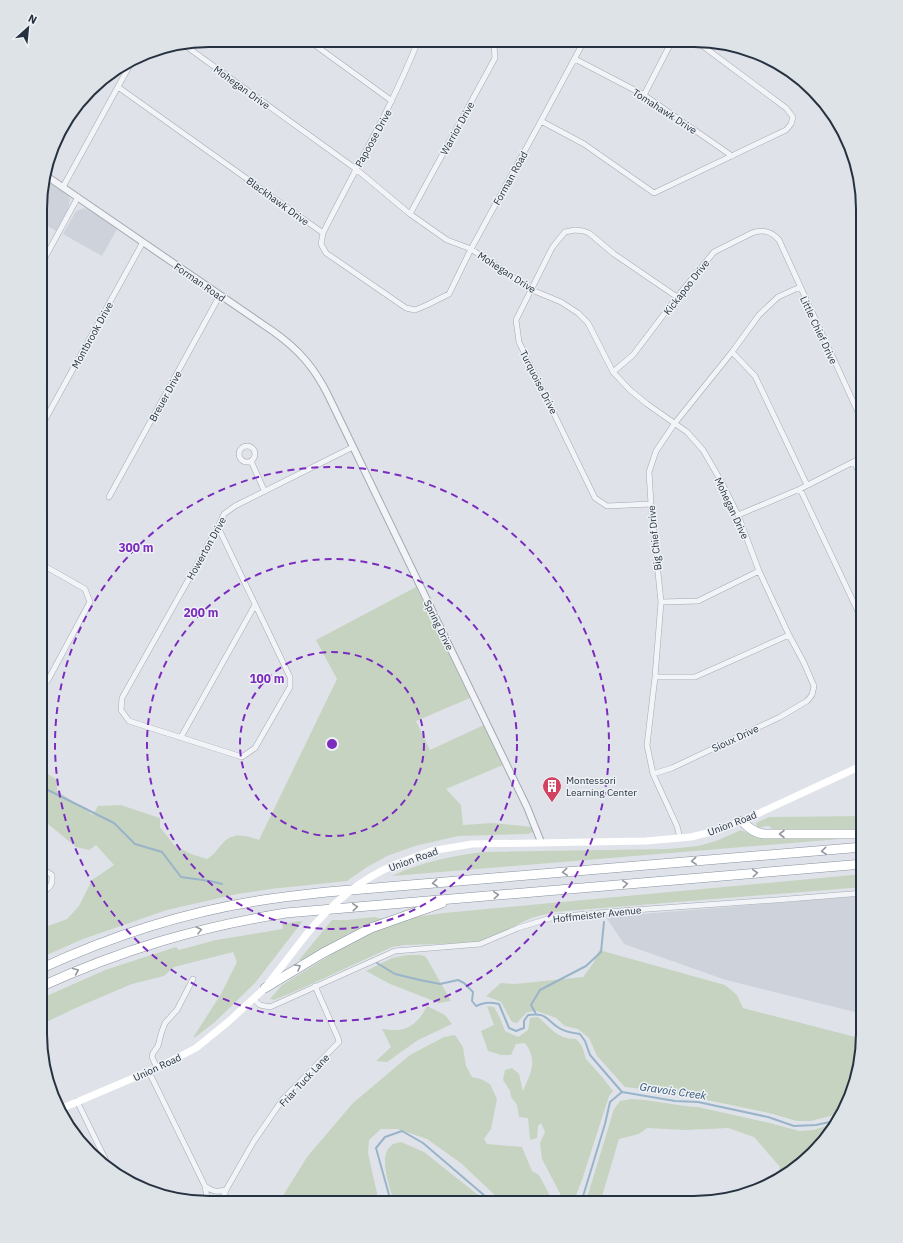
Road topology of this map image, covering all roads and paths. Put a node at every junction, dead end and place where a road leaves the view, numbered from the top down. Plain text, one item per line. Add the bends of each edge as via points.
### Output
1 (321, 47) edge
2 (415, 47) edge
3 (494, 47) edge
4 (581, 47) edge
5 (669, 47) edge
6 (704, 47) edge
7 (188, 48) edge
8 (575, 59) junction
9 (128, 69) edge
10 (118, 87) junction
11 (644, 95) junction
12 (392, 101) junction
13 (541, 121) junction
14 (732, 156) junction
15 (356, 169) junction
16 (50, 178) edge
17 (63, 187) junction
18 (78, 197) junction
19 (410, 214) junction
20 (323, 233) junction
21 (776, 237) joint
22 (143, 242) junction
23 (471, 249) junction
24 (47, 254) edge
25 (800, 287) junction
26 (532, 290) junction
27 (220, 295) junction
28 (678, 296) junction
29 (732, 352) junction
30 (613, 372) junction
31 (335, 408) joint
32 (856, 408) edge
33 (47, 416) edge
34 (675, 423) junction
35 (353, 447) junction
36 (251, 461) dead end
37 (854, 462) joint
38 (856, 466) edge
39 (807, 485) junction
40 (800, 489) junction
41 (264, 490) junction
42 (109, 497) dead end
43 (651, 504) junction
44 (738, 515) junction
45 (218, 527) junction
46 (47, 567) edge
47 (758, 571) junction
48 (660, 602) junction
49 (255, 605) junction
50 (856, 607) edge
51 (789, 635) junction
52 (655, 677) junction
53 (47, 681) edge
54 (812, 695) joint
55 (181, 737) junction
56 (856, 768) edge
57 (653, 774) junction
58 (742, 821) junction
59 (856, 834) edge
60 (680, 838) junction
61 (542, 842) junction
62 (856, 848) edge
63 (856, 865) edge
64 (47, 872) edge
65 (47, 889) edge
66 (856, 894) edge
67 (457, 898) junction
68 (47, 966) edge
69 (193, 979) dead end
70 (47, 984) edge
71 (315, 986) junction
72 (265, 988) junction
73 (253, 999) junction
74 (157, 1068) junction
75 (149, 1072) junction
76 (77, 1101) junction
77 (65, 1107) edge
78 (104, 1157) edge
79 (206, 1186) junction
80 (226, 1190) junction
81 (206, 1196) edge
82 (224, 1196) edge

1 - 12 street
2 - 12 street, Papoose Drive
3 - 19 street, Warrior Drive via 495,58
4 - 8 street, Forman Road
5 - 11 street
6 - 14 street via 786,108 793,117 792,124 786,130
7 - 15 street, Mohegan Drive
8 - 11 street, Tomahawk Drive
8 - 13 street, Forman Road
9 - 10 street
10 - 17 street
10 - 20 street, Blackhawk Drive
11 - 14 street, Tomahawk Drive
12 - 15 street, Papoose Drive
13 - 14 street via 584,144 654,193
13 - 23 street, Forman Road
15 - 19 street, Mohegan Drive
15 - 20 street, Papoose Drive
16 - 17 street, Forman Road
17 - 18 street, Forman Road
18 - 22 street, Forman Road
18 - 24 street
19 - 23 street, Mohegan Drive via 447,240
20 - 23 street, Forman Road via 321,244 326,253 406,308 415,310 449,294
21 - 25 street, Little Chief Drive
21 - 28 street, Kickapoo Drive via 767,232 757,231 714,252
22 - 27 street, Forman Road
22 - 33 street, Montbrook Drive
23 - 26 street, Mohegan Drive
25 - 29 street, Big Chief Drive via 778,297 759,315
25 - 32 street, Little Chief Drive
26 - 28 street, Turquoise Drive via 558,239 565,232 575,230 589,233 614,254
26 - 30 street, Mohegan Drive via 561,302 588,323
26 - 43 street, Turquoise Drive via 516,320 519,342 596,498 607,506
27 - 31 street, Forman Road via 298,351 315,371
27 - 42 street, Breuer Drive
28 - 30 street, Kickapoo Drive via 633,355
29 - 34 street, Big Chief Drive
29 - 39 street via 755,376
30 - 34 street, Mohegan Drive via 630,390
31 - 35 street, Spring Drive
34 - 43 street, Big Chief Drive via 656,451 649,472
34 - 44 street, Mohegan Drive via 687,432 702,450
35 - 41 street, Howerton Drive
35 - 61 street, Spring Drive
36 - 41 street
37 - 38 street
37 - 39 street
39 - 40 street
40 - 44 street
40 - 50 street
41 - 45 street, Howerton Drive via 224,514
43 - 48 street, Big Chief Drive
44 - 47 street, Mohegan Drive
45 - 49 street
45 - 55 street, Howerton Drive via 122,698 121,710 129,721
46 - 53 street via 85,589 90,602
47 - 48 street via 698,601
47 - 51 street, Mohegan Drive
48 - 52 street, Big Chief Drive
49 - 55 street
49 - 55 street via 290,677 290,687 255,748 242,757
51 - 52 street via 695,677
51 - 54 street, Mohegan Drive via 814,686
52 - 57 street, Big Chief Drive via 647,745
54 - 57 street, Sioux Drive via 807,701 780,717 672,768
56 - 58 main road, Union Road
57 - 60 street, Big Chief Drive
59 -> 58 highway via 764,834 750,830
58 - 60 main road, Union Road via 714,831
60 - 61 main road, Union Road via 646,841
61 - 72 main road, Union Road, bridge via 463,845 425,853 375,874 343,896 324,914
62 -> 68 highway via 327,892 256,901 156,924 90,947
67 -> 63 highway
64 - 65 street via 52,875 52,882
66 - 71 street, Hoffmeister Avenue via 554,918 518,928 480,944 395,951
70 -> 67 highway via 121,953 219,925 315,910
72 -> 67 highway via 371,928
69 - 74 street via 177,1010 165,1023 152,1057
71 - 73 street, Hoffmeister Avenue via 270,1007 260,1005
71 - 80 street, Friar Tuck Lane via 339,1042 283,1099 254,1141
72 - 73 main road, Union Road
73 - 74 main road, Union Road via 196,1048
74 - 75 main road, Union Road
75 - 76 main road, Union Road
75 - 79 street
76 - 77 main road, Union Road
76 - 78 street
79 - 80 street via 215,1192
79 - 81 street
80 - 82 street

